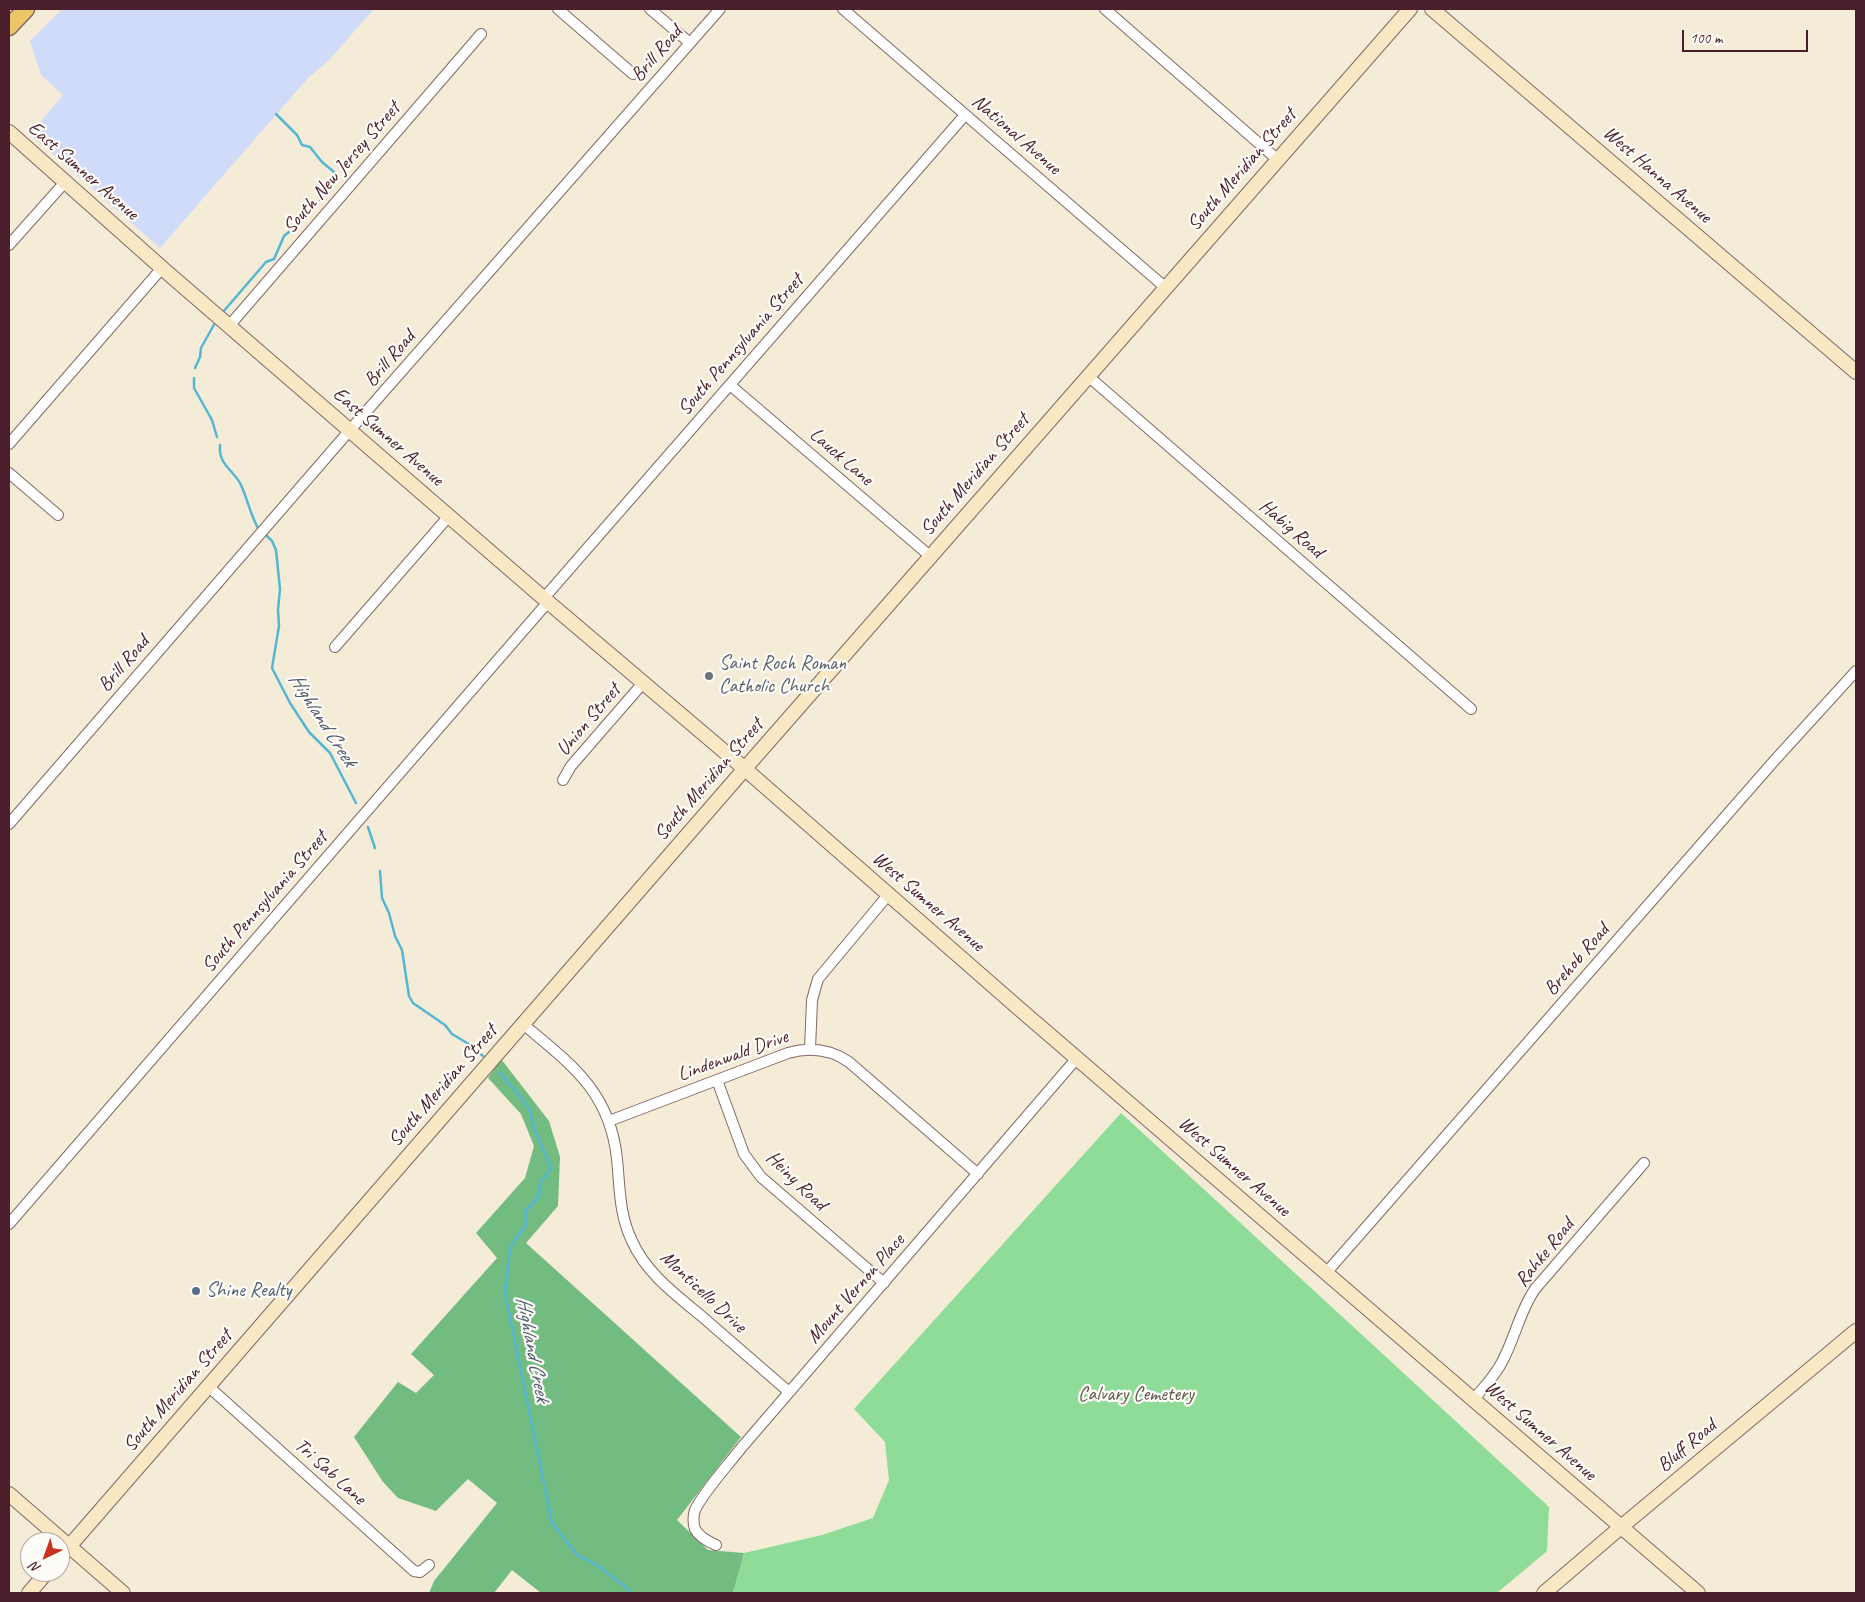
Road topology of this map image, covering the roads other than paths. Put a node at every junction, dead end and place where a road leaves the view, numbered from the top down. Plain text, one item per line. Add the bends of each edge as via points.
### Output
1 (26, 9) edge
2 (558, 9) edge
3 (650, 9) edge
4 (720, 9) edge
5 (843, 9) edge
6 (1105, 9) edge
7 (1410, 9) edge
8 (1432, 9) edge
9 (9, 28) edge
10 (481, 34) dead end
11 (690, 43) junction
12 (633, 74) dead end
13 (965, 114) junction
14 (9, 132) edge
15 (1278, 160) junction
16 (66, 181) junction
17 (9, 245) edge
18 (162, 268) junction
19 (1166, 288) junction
20 (229, 326) junction
21 (1856, 372) edge
22 (1088, 376) junction
23 (730, 385) junction
24 (350, 430) junction
25 (9, 444) edge
26 (9, 473) edge
27 (58, 515) dead end
28 (449, 516) junction
29 (930, 556) junction
30 (546, 600) junction
31 (335, 647) dead end
32 (1856, 671) edge
33 (643, 683) junction
34 (1471, 709) dead end
35 (745, 768) junction
36 (563, 780) dead end
37 (9, 824) edge
38 (888, 895) junction
39 (523, 1024) junction
40 (810, 1049) junction
41 (1078, 1058) junction
42 (717, 1080) junction
43 (609, 1121) junction
44 (1644, 1163) dead end
45 (978, 1174) junction
46 (9, 1224) edge
47 (1326, 1273) junction
48 (884, 1283) junction
49 (1856, 1330) edge
50 (208, 1386) junction
51 (789, 1392) junction
52 (1473, 1400) junction
53 (9, 1494) edge
54 (1621, 1527) junction
55 (54, 1532) edge
56 (716, 1545) dead end
57 (70, 1546) joint
58 (429, 1565) dead end
59 (38, 1582) edge
60 (28, 1593) edge
61 (123, 1593) edge
62 (1544, 1593) edge
63 (1698, 1593) edge

1 - 9 main road
2 - 12 street
3 - 11 street
4 - 11 street, Brill Road
5 - 13 street, National Avenue
6 - 15 street
7 - 15 main road, South Meridian Street
8 - 21 main road, West Hanna Avenue
10 - 20 street, South New Jersey Street
11 - 24 street, Brill Road
13 - 19 street, National Avenue
13 - 23 street, South Pennsylvania Street
14 - 16 main road, East Sumner Avenue
15 - 19 main road, South Meridian Street
16 - 17 street
16 - 18 main road, East Sumner Avenue
18 - 20 main road, East Sumner Avenue
18 - 25 street
19 - 22 main road, South Meridian Street
20 - 24 main road, East Sumner Avenue
22 - 29 main road, South Meridian Street
22 - 34 street, Habig Road
23 - 29 street, Lauck Lane
23 - 30 street, South Pennsylvania Street
24 - 28 main road, East Sumner Avenue
24 - 37 street, Brill Road
26 - 27 street
28 - 30 main road, East Sumner Avenue
28 - 31 street
29 - 35 main road, South Meridian Street
30 - 33 main road, East Sumner Avenue
30 - 46 street, South Pennsylvania Street
32 - 47 street, Brehob Road
33 - 35 main road, East Sumner Avenue
33 - 36 street, Union Street via 571,766
35 - 38 main road, West Sumner Avenue
35 - 39 main road, South Meridian Street
38 - 40 street via 818,979 812,1000
38 - 41 main road, West Sumner Avenue
39 - 43 street, Monticello Drive via 577,1070 594,1092
39 - 50 main road, South Meridian Street
40 - 42 street, Lindenwald Drive via 788,1053
40 - 45 street, Lindenwald Drive via 834,1054 849,1062
41 - 45 street, Mount Vernon Place
41 - 47 main road, West Sumner Avenue
42 - 43 street, Lindenwald Drive
42 - 48 street, Heiny Road via 744,1154 761,1177
43 - 51 street, Monticello Drive via 615,1143 621,1210 628,1233 641,1257 655,1276
44 - 52 street, Rahke Road via 1535,1289 1502,1362
45 - 48 street, Mount Vernon Place
47 - 52 main road, West Sumner Avenue
48 - 51 street, Mount Vernon Place
49 - 54 main road, Bluff Road
50 - 57 main road, South Meridian Street
50 - 58 street, Tri Sab Lane via 414,1570 420,1572
51 - 56 street, Mount Vernon Place via 694,1511 696,1531
52 - 54 main road, West Sumner Avenue
53 - 55 main road
54 - 62 main road, Bluff Road
54 - 63 main road, West Sumner Avenue
57 - 61 main road
59 - 60 main road

